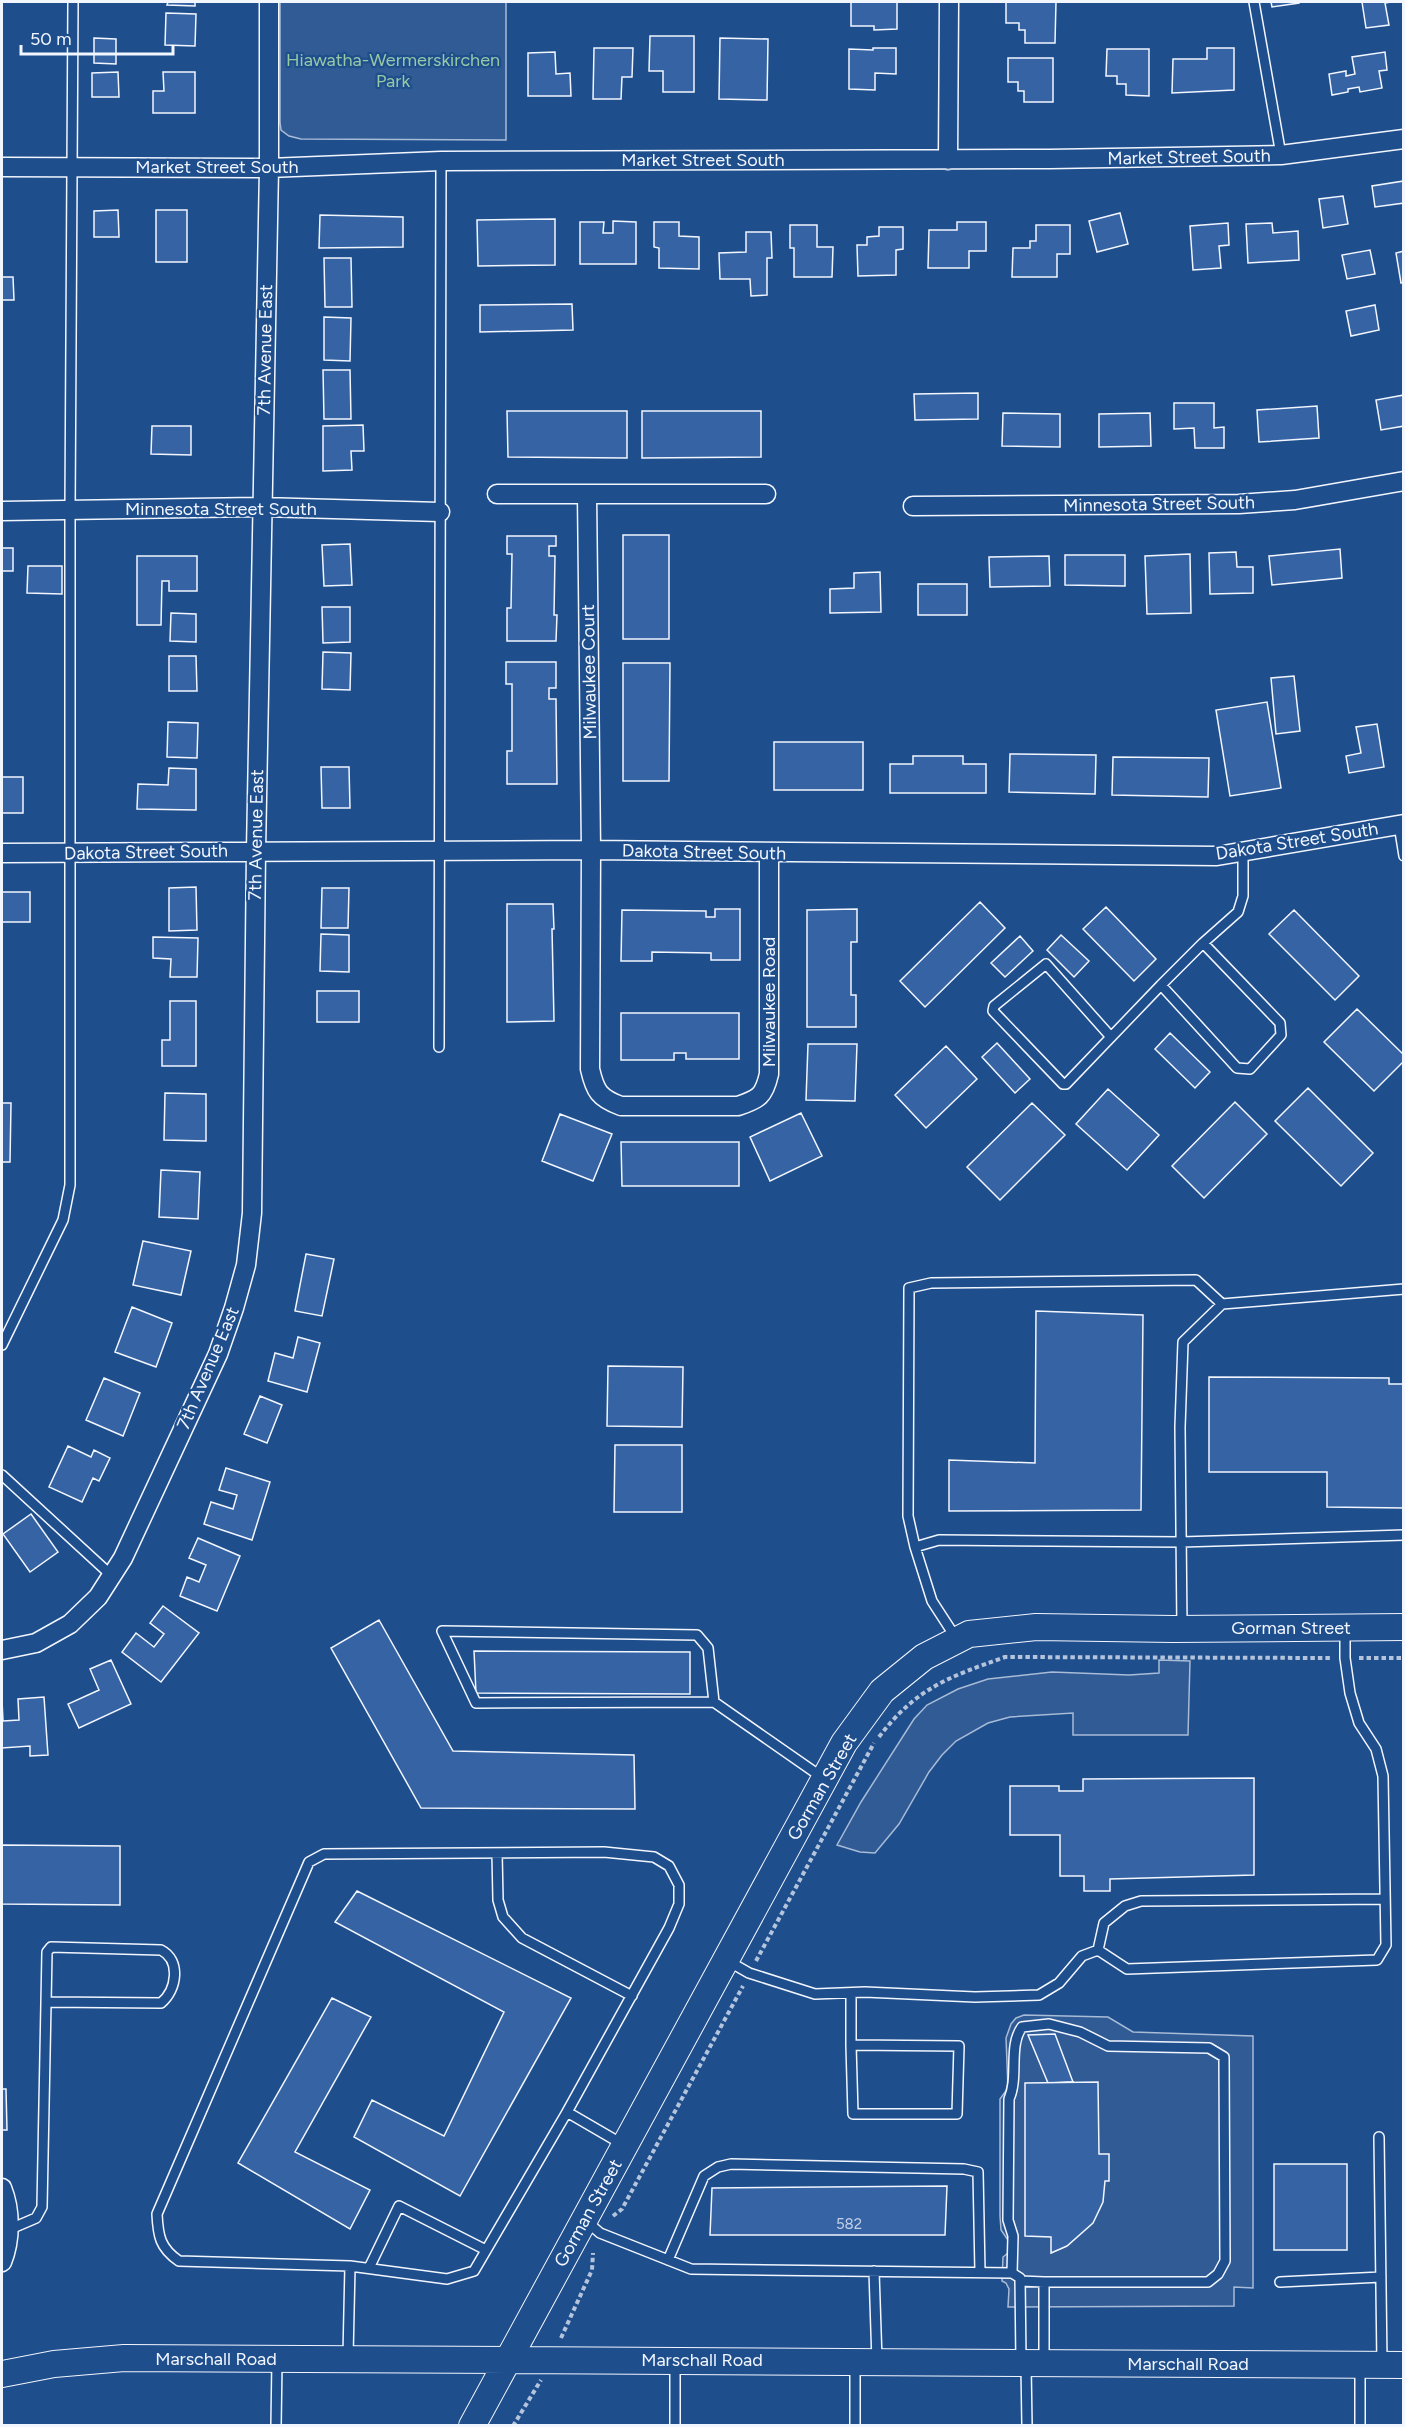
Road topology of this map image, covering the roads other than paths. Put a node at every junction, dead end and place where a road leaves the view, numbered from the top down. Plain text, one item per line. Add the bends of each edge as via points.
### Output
1 (73, 2) edge
2 (269, 2) edge
3 (949, 2) edge
4 (1254, 2) edge
5 (1404, 139) edge
6 (1281, 155) junction
7 (948, 160) junction
8 (441, 161) junction
9 (2, 167) edge
10 (72, 167) junction
11 (269, 168) junction
12 (1404, 481) edge
13 (497, 494) dead end
14 (587, 494) junction
15 (766, 494) dead end
16 (913, 506) dead end
17 (262, 507) junction
18 (70, 510) junction
19 (2, 511) edge
20 (440, 512) junction
21 (1401, 825) edge
22 (591, 850) junction
23 (256, 851) junction
24 (439, 851) junction
25 (71, 852) junction
26 (1243, 852) junction
27 (2, 853) edge
28 (769, 853) junction
29 (1404, 856) edge
30 (1203, 943) junction
31 (1161, 985) junction
32 (1111, 1038) junction
33 (439, 1047) dead end
34 (1404, 1289) edge
35 (1222, 1304) junction
36 (2, 1345) edge
37 (2, 1475) edge
38 (1404, 1535) edge
39 (1181, 1542) junction
40 (915, 1547) junction
41 (112, 1576) junction
42 (1404, 1627) edge
43 (1345, 1628) junction
44 (1182, 1629) junction
45 (958, 1640) junction
46 (2, 1650) edge
47 (714, 1702) junction
48 (825, 1780) junction
49 (497, 1853) junction
50 (1385, 1899) junction
51 (1098, 1950) junction
52 (726, 1959) junction
53 (851, 1993) junction
54 (632, 1996) junction
55 (48, 2002) junction
56 (851, 2044) junction
57 (567, 2112) junction
58 (1379, 2136) dead end
59 (624, 2146) junction
60 (2, 2188) edge
61 (592, 2226) junction
62 (8, 2230) junction
63 (486, 2250) junction
64 (668, 2260) junction
65 (2, 2262) edge
66 (350, 2266) junction
67 (369, 2268) junction
68 (874, 2271) junction
69 (980, 2272) junction
70 (1012, 2273) junction
71 (1381, 2277) junction
72 (1020, 2281) junction
73 (1044, 2282) junction
74 (1280, 2282) dead end
75 (277, 2359) junction
76 (348, 2359) junction
77 (508, 2359) junction
78 (675, 2360) junction
79 (866, 2362) junction
80 (1030, 2363) junction
81 (1382, 2365) edge
82 (2, 2374) edge
83 (276, 2426) edge
84 (472, 2426) edge
85 (675, 2426) edge
86 (855, 2426) edge
87 (1027, 2426) edge
88 (1360, 2426) edge

1 - 10 lane
2 - 11 street, 7th Avenue East
3 - 7 street
4 - 6 lane
5 - 6 street, Market Street South
6 - 7 street, Market Street South
7 - 8 street, Market Street South
8 - 11 street, Market Street South
8 - 20 lane
9 - 10 street, Market Street South
10 - 11 street, Market Street South
10 - 18 lane
11 - 17 street, 7th Avenue East
12 - 16 street, Minnesota Street South via 1295,500 1239,504
13 - 14 street
14 - 15 street
14 - 22 street, Milwaukee Court
17 - 18 street, Minnesota Street South
17 - 20 street, Minnesota Street South
17 - 23 street, 7th Avenue East
18 - 19 street, Minnesota Street South
18 - 25 lane
20 - 24 lane
21 - 26 street, Dakota Street South
21 - 29 lane
22 - 24 street, Dakota Street South
22 - 28 street, Dakota Street South
22 - 28 street, Milwaukee Road via 590,1069 595,1088 607,1101 621,1106 738,1106 754,1101 765,1091 769,1074
23 - 24 street, Dakota Street South
23 - 25 street, Dakota Street South
23 - 41 street, 7th Avenue East via 252,1213 246,1265 218,1354
24 - 33 lane
25 - 27 street, Dakota Street South
25 - 36 lane via 70,1185 63,1220
26 - 28 street, Dakota Street South via 1217,856
26 - 30 lane via 1243,896 1238,912
30 - 31 lane
30 - 31 lane via 1280,1023 1281,1035 1250,1069 1237,1068
31 - 32 lane
32 - 32 lane via 1062,1084 993,1011 994,1006 1046,964
34 - 35 lane
35 - 39 lane via 1183,1342
35 - 40 lane via 1196,1280 931,1283 909,1288 908,1516
37 - 41 lane
38 - 39 lane
39 - 40 lane via 939,1540
39 - 44 lane
40 - 45 lane via 932,1601
41 - 46 street, 7th Avenue East via 98,1597 70,1624 36,1642
42 - 43 street, Gorman Street
43 - 44 street, Gorman Street
43 - 50 lane via 1350,1693 1359,1723 1376,1749 1383,1776
44 - 45 street, Gorman Street via 1036,1627 969,1634
45 - 48 street, Gorman Street via 924,1657 882,1691 844,1743
47 - 47 lane via 708,1648 697,1635 442,1631 476,1703
47 - 48 lane
48 - 52 street, Gorman Street
49 - 54 lane via 498,1900 503,1917 522,1938
49 - 54 lane via 604,1852 654,1857 669,1866 679,1885 679,1904
49 - 66 lane via 324,1854 309,1862 157,2214 158,2234 166,2252 179,2260
50 - 51 lane via 1141,1901 1125,1906 1104,1923
50 - 51 lane via 1386,1945 1377,1960 1127,1969
51 - 53 lane via 1082,1956 1059,1983 1039,1995
52 - 53 lane via 749,1973 815,1994
52 - 59 street, Gorman Street
53 - 56 lane
54 - 57 lane
55 - 55 lane via 47,1952 51,1947 161,1950 173,1960 170,1996 161,2003
55 - 62 lane via 42,2207 36,2218
56 - 56 lane via 959,2046 957,2114 853,2114
57 - 59 lane
57 - 63 lane
58 - 71 lane
59 - 61 street, Gorman Street
60 - 62 street
61 - 64 lane
61 - 77 street, Gorman Street
62 - 65 street
63 - 67 lane via 474,2271 447,2279
63 - 67 lane via 399,2206
64 - 68 lane via 691,2269
64 - 69 lane via 704,2176 718,2167 731,2164 964,2169 978,2172
66 - 67 lane
66 - 76 lane
68 - 69 lane
68 - 79 lane
69 - 70 lane
70 - 72 lane
70 - 73 lane via 1013,2236 1008,2220 1009,2099 1014,2088 1016,2035 1022,2027 1049,2024 1080,2032 1108,2046 1209,2048 1224,2057 1225,2260 1218,2274 1208,2282
71 - 74 lane
71 - 81 lane
72 - 73 lane
72 - 80 lane
73 - 80 lane
75 - 76 street, Marschall Road
75 - 82 street, Marschall Road via 124,2358 54,2364
75 - 83 lane
76 - 77 street, Marschall Road
77 - 78 street, Marschall Road
77 - 84 street, Gorman Street
78 - 79 street, Marschall Road
78 - 85 lane
79 - 80 street, Marschall Road
79 - 86 lane
80 - 81 street, Marschall Road
80 - 87 lane
81 - 88 lane

